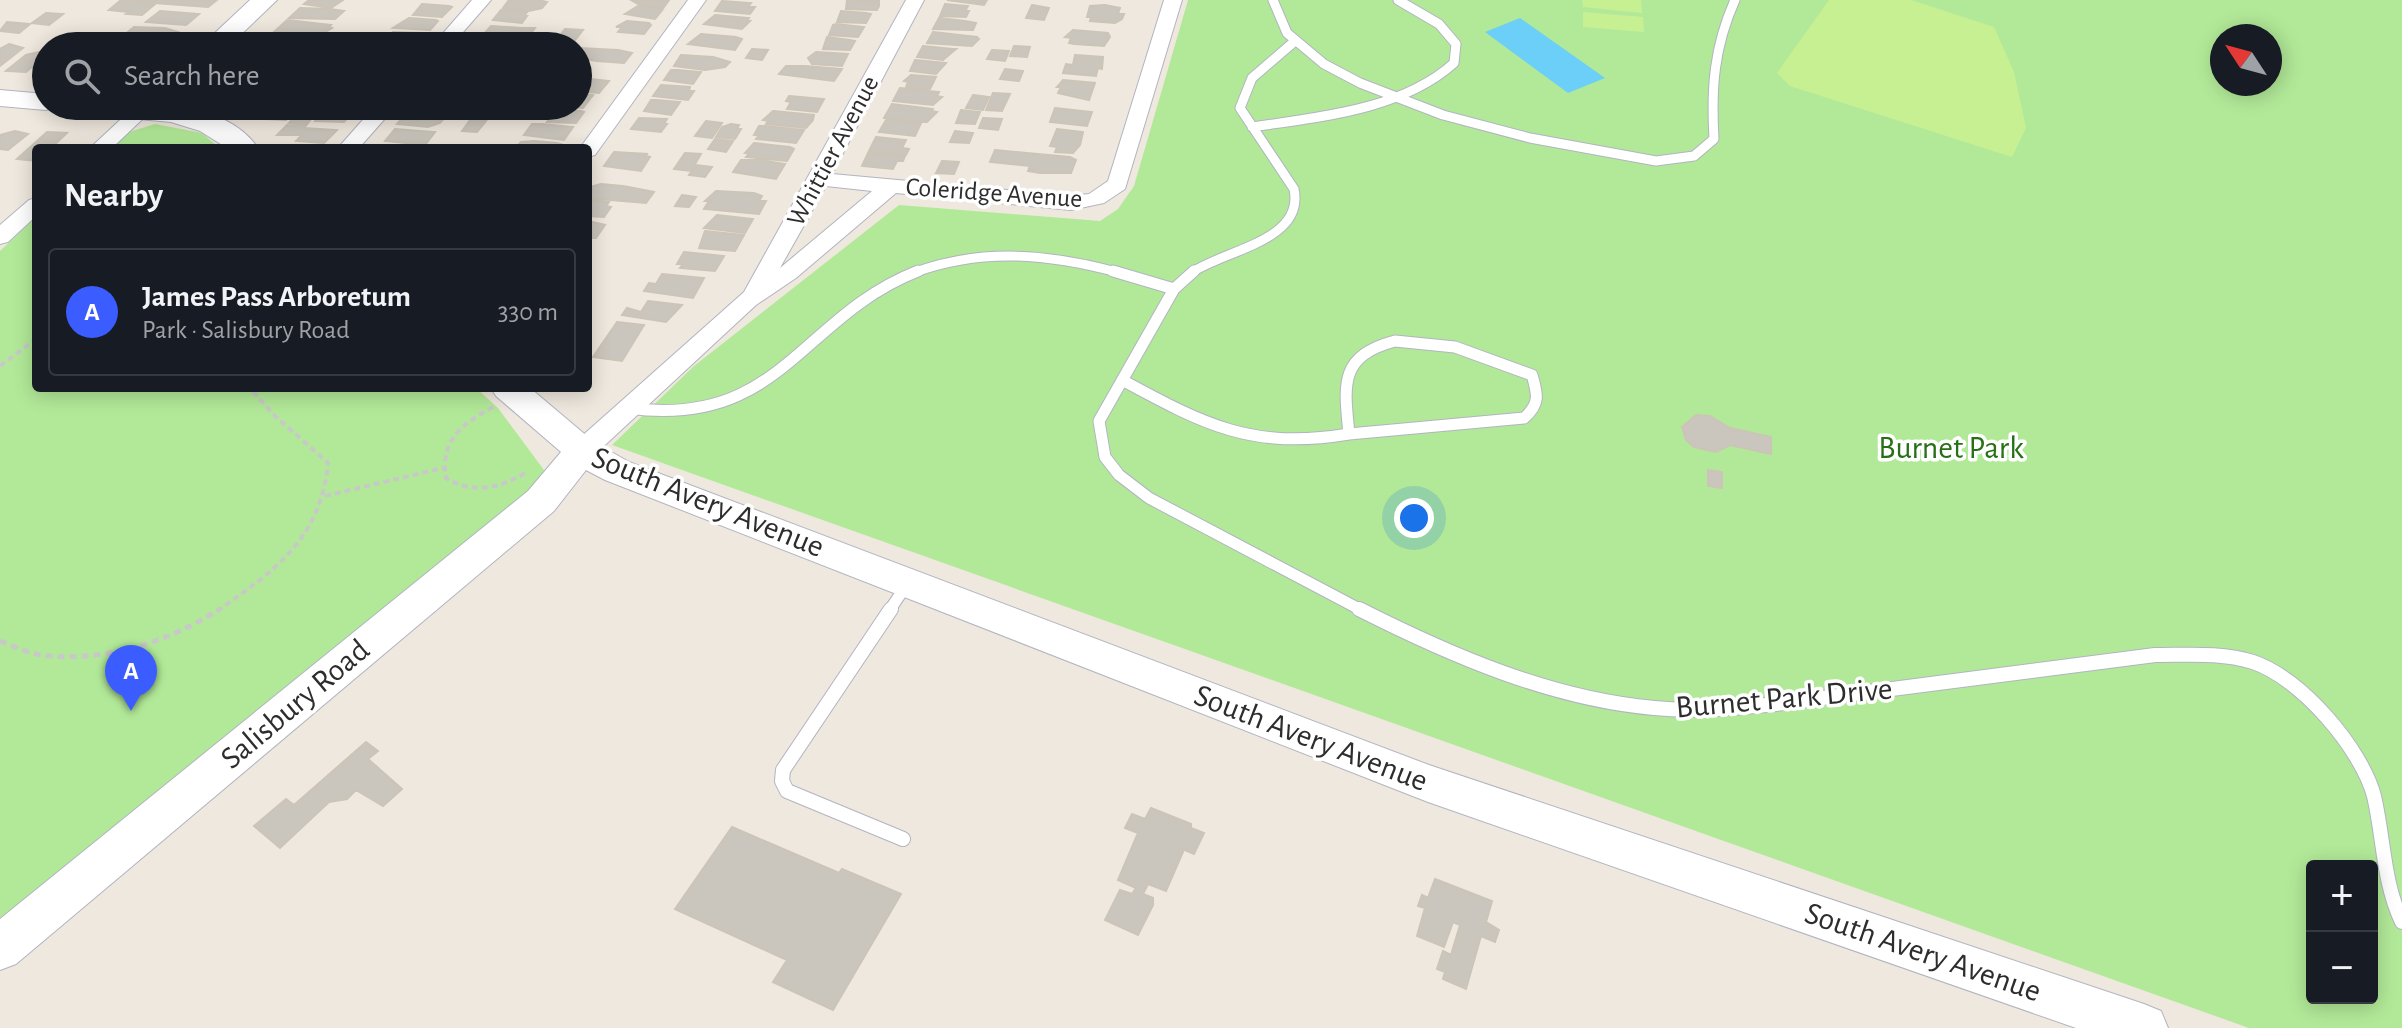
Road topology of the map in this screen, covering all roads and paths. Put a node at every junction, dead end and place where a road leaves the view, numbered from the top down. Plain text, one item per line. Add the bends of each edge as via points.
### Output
1 (265, 0) edge
2 (482, 0) edge
3 (697, 0) edge
4 (915, 0) edge
5 (1173, 0) edge
6 (1273, 0) edge
7 (1398, 0) edge
8 (1735, 0) edge
9 (230, 32) edge
10 (453, 32) edge
11 (1295, 41) junction
12 (0, 98) edge
13 (1398, 98) junction
14 (32, 101) edge
15 (132, 120) edge
16 (203, 120) edge
17 (218, 120) edge
18 (373, 120) edge
19 (1252, 127) junction
20 (234, 139) edge
21 (105, 144) edge
22 (352, 144) edge
23 (592, 145) edge
24 (817, 179) junction
25 (891, 186) junction
26 (32, 209) edge
27 (0, 237) edge
28 (1174, 289) junction
29 (748, 300) junction
30 (32, 342) edge
31 (0, 366) edge
32 (1122, 380) junction
33 (254, 392) edge
34 (511, 392) edge
35 (513, 392) edge
36 (625, 408) junction
37 (1349, 434) junction
38 (582, 451) junction
39 (444, 468) junction
40 (531, 470) dead end
41 (325, 496) junction
42 (908, 583) junction
43 (0, 641) edge
44 (903, 839) dead end
45 (2402, 922) edge
46 (0, 948) edge
47 (2144, 1028) edge

1 - 9 street
2 - 10 street
3 - 23 street
4 - 24 street, Whittier Avenue
5 - 25 street, Coleridge Avenue via 1118,184 1106,195 1071,203
6 - 11 lane via 1283,28
7 - 13 lane via 1444,28 1457,47 1445,74
8 - 13 lane via 1710,72 1714,139 1700,154 1683,160 1574,147 1494,129
11 - 13 lane
11 - 19 lane, Burnet Park Drive via 1241,93 1240,108
12 - 14 street
13 - 19 lane
15 - 21 street
16 - 20 street
17 - 20 street
18 - 22 street
19 - 28 lane, Burnet Park Drive via 1294,189 1297,212 1283,228 1215,258
24 - 25 street, Coleridge Avenue
24 - 29 street, Whittier Avenue
25 - 29 street, Whittier Avenue
26 - 27 street
28 - 32 lane, Burnet Park Drive
28 - 36 lane via 1037,255 969,257 868,295 792,363 726,402 653,413
29 - 36 street, Whittier Avenue
30 - 31 path
32 - 37 lane via 1205,425 1250,438 1308,443
32 - 45 lane, Burnet Park Drive via 1099,421 1097,436 1103,457 1125,482 1407,630 1533,683 1626,705 1690,711 2155,655 2213,655 2255,663 2305,696 2368,778 2379,819 2384,875
33 - 41 path via 328,463
34 - 39 path via 457,428 449,438
35 - 38 street, South Avery Avenue
36 - 38 street, Whittier Avenue
37 - 37 lane via 1344,391 1357,361 1372,347 1399,340 1451,344 1532,375 1536,385 1535,408 1524,418
38 - 42 street, South Avery Avenue via 617,471
38 - 46 street, Salisbury Road via 541,501
39 - 40 path via 446,478 459,487 479,489 499,487
39 - 41 path
41 - 43 path via 313,522 280,562 229,603 176,634 134,648 62,658 20,653
42 - 44 lane via 783,770 782,781 787,791
42 - 47 street, South Avery Avenue via 1428,783

